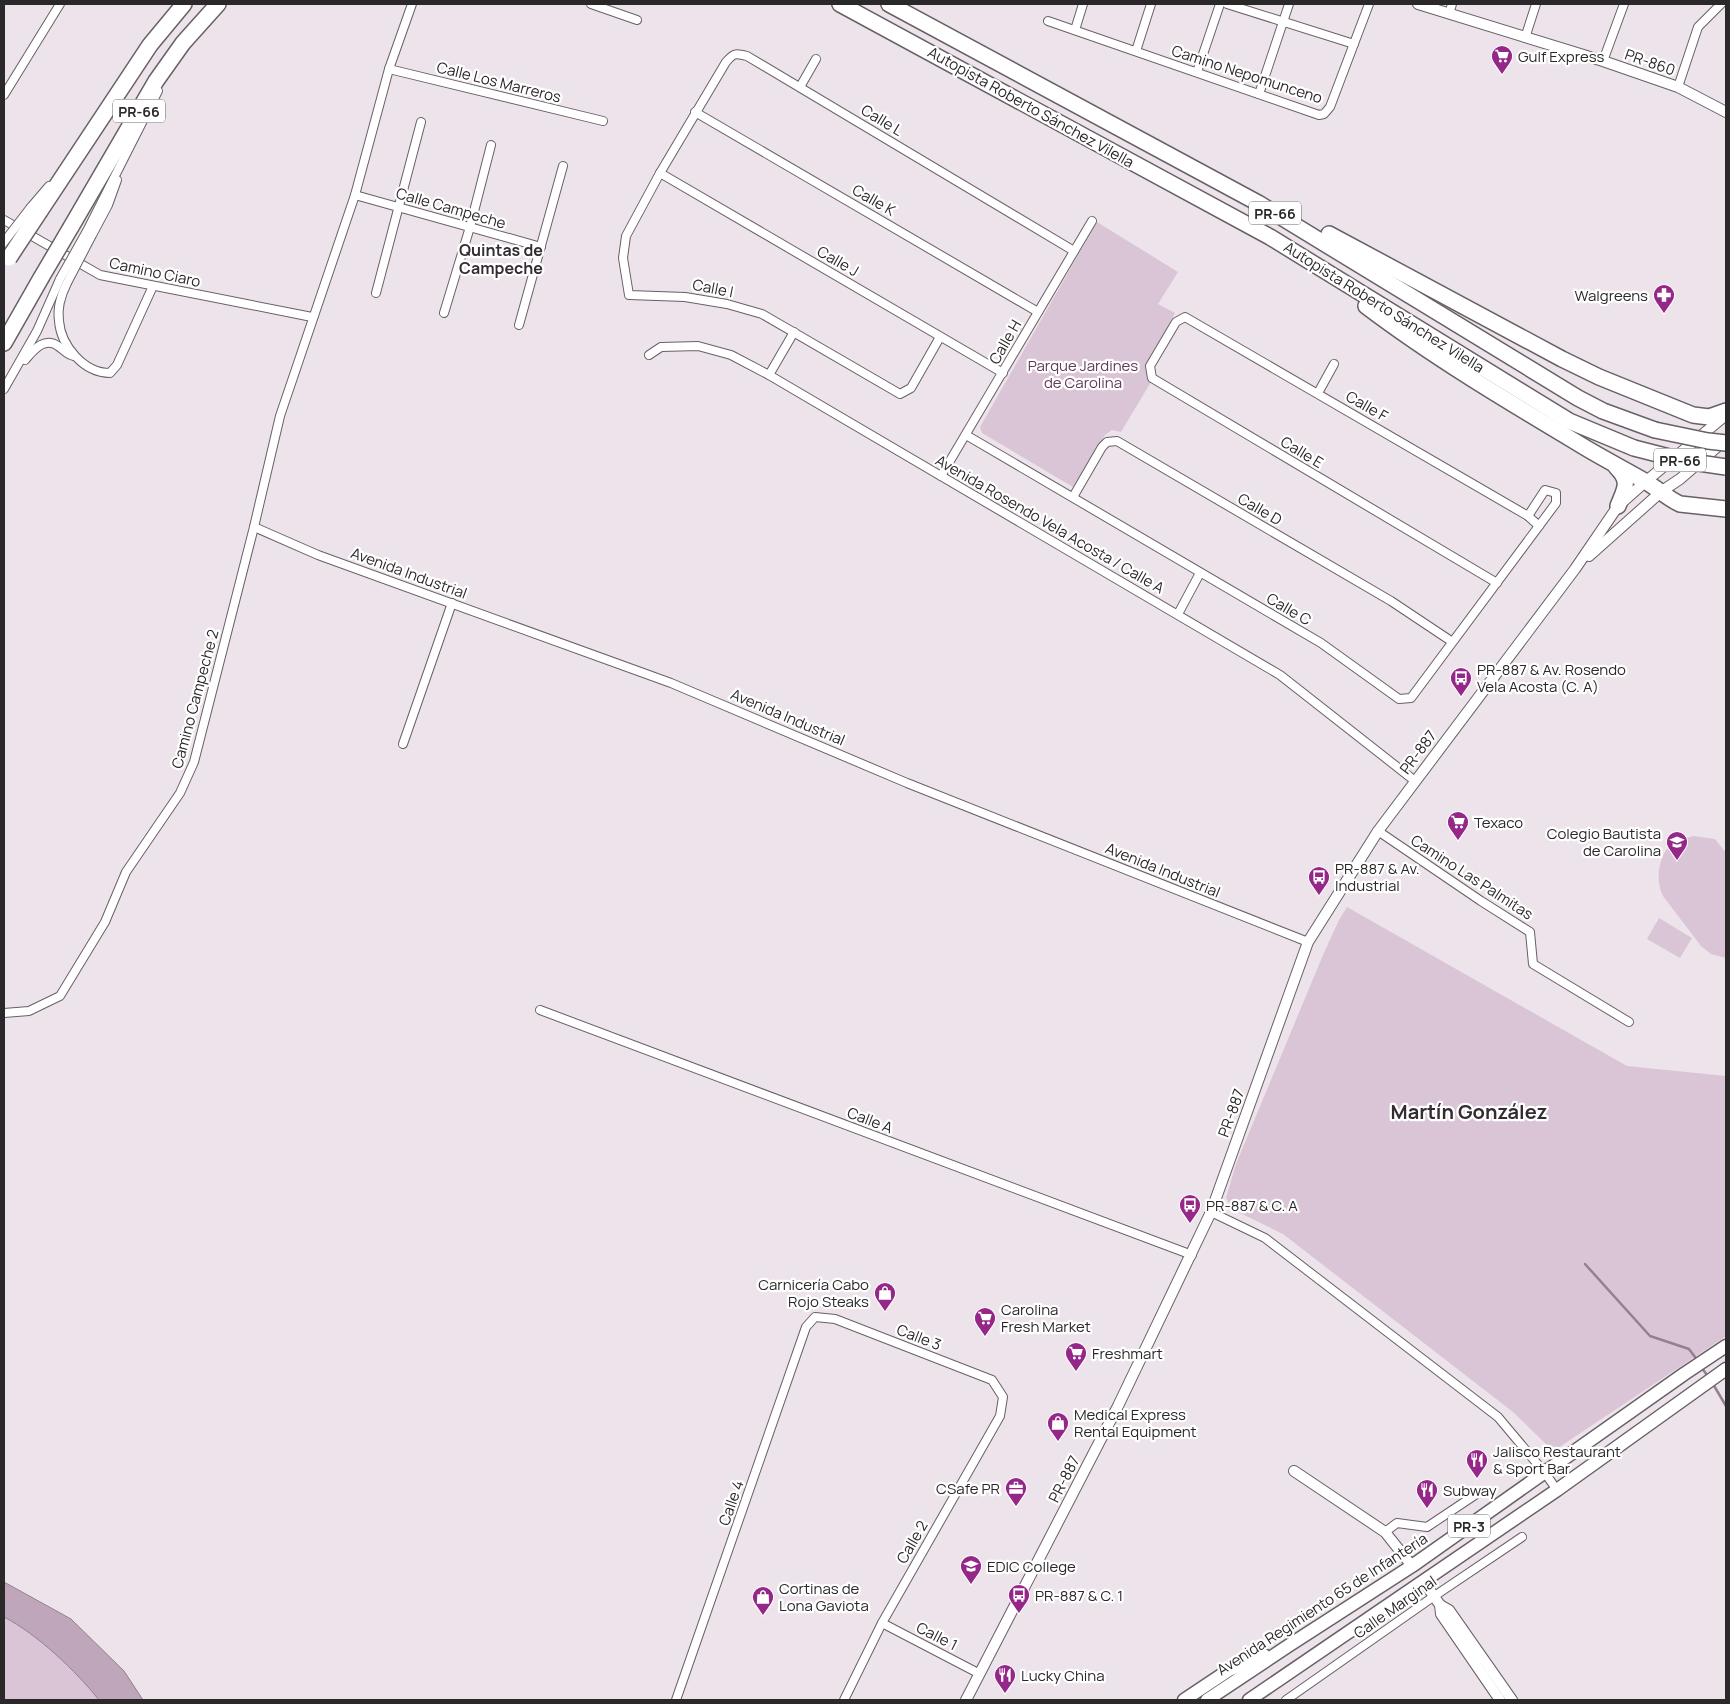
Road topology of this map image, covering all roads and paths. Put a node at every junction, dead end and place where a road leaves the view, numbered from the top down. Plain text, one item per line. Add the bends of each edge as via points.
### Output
1 (60, 4) edge
2 (184, 4) edge
3 (218, 4) edge
4 (412, 4) edge
5 (591, 4) edge
6 (840, 4) edge
7 (889, 4) edge
8 (1083, 4) edge
9 (1151, 4) edge
10 (1220, 4) edge
11 (1227, 4) edge
12 (1289, 4) edge
13 (1369, 4) edge
14 (1418, 4) edge
15 (1536, 4) edge
16 (1624, 4) edge
17 (1721, 4) edge
18 (1451, 9) edge
19 (637, 20) dead end
20 (1048, 21) dead end
21 (1283, 22) junction
22 (1075, 30) junction
23 (1525, 38) junction
24 (183, 43) junction
25 (1354, 44) junction
26 (1136, 51) junction
27 (816, 59) dead end
28 (1603, 61) junction
29 (389, 69) junction
30 (1197, 72) junction
31 (800, 87) junction
32 (1678, 87) junction
33 (1259, 94) junction
34 (4, 95) edge
35 (695, 112) junction
36 (1726, 112) edge
37 (603, 121) dead end
38 (421, 122) dead end
39 (491, 145) dead end
40 (562, 166) dead end
41 (1194, 168) junction
42 (660, 173) junction
43 (355, 195) junction
44 (399, 207) junction
45 (35, 209) junction
46 (4, 220) edge
47 (1092, 221) dead end
48 (470, 228) junction
49 (4, 242) edge
50 (541, 247) junction
51 (1074, 251) junction
52 (1299, 254) junction
53 (6, 262) edge
54 (64, 281) junction
55 (153, 286) junction
56 (376, 293) dead end
57 (1038, 312) junction
58 (444, 313) dead end
59 (312, 317) junction
60 (1179, 320) joint
61 (519, 325) dead end
62 (794, 332) junction
63 (940, 337) junction
64 (4, 342) edge
65 (649, 355) dead end
66 (75, 356) junction
67 (1334, 364) dead end
68 (14, 373) junction
69 (1003, 373) junction
70 (769, 375) junction
71 (4, 389) edge
72 (1318, 393) junction
73 (1726, 413) edge
74 (966, 435) junction
75 (1726, 441) edge
76 (1613, 465) junction
77 (1726, 467) edge
78 (941, 476) junction
79 (1645, 482) junction
80 (1662, 491) junction
81 (1073, 498) junction
82 (1618, 506) junction
83 (1726, 509) edge
84 (1528, 516) junction
85 (1539, 526) junction
86 (254, 527) junction
87 (1575, 569) junction
88 (1200, 573) junction
89 (1496, 583) junction
90 (452, 603) junction
91 (1178, 614) junction
92 (1452, 641) junction
93 (403, 744) dead end
94 (1415, 781) junction
95 (1378, 831) junction
96 (1308, 942) junction
97 (540, 1010) dead end
98 (4, 1013) edge
99 (1629, 1022) dead end
100 (1212, 1212) junction
101 (1192, 1255) junction
102 (815, 1317) joint
103 (1726, 1346) edge
104 (1726, 1369) edge
105 (1003, 1397) joint
106 (1294, 1470) dead end
107 (1545, 1473) junction
108 (1557, 1490) junction
109 (1475, 1495) dead end
110 (1385, 1532) junction
111 (1522, 1537) dead end
112 (1412, 1566) junction
113 (1424, 1582) junction
114 (1433, 1597) junction
115 (882, 1623) junction
116 (1288, 1646) junction
117 (1477, 1658) junction
118 (980, 1674) junction
119 (676, 1700) edge
120 (844, 1700) edge
121 (966, 1700) edge
122 (1184, 1700) edge
123 (1207, 1700) edge
124 (1249, 1700) edge
125 (1286, 1700) edge
126 (1500, 1700) edge
127 (1512, 1700) edge

1 - 34 street
2 - 45 highway, PR-66 via 150,45 76,157
3 - 24 highway, PR-66
4 - 29 street, Camino Campeche 2
5 - 19 street
6 - 52 highway, Autopista Roberto Sánchez Vilella / PR-66
7 - 41 highway, Autopista Roberto Sánchez Vilella / PR-66
8 - 22 street
9 - 26 street
10 - 30 street
11 - 21 street
12 - 21 street
13 - 25 street, Camino Nepomunceno
14 - 18 street, PR-860 / PR-860
15 - 23 street
16 - 28 street
17 - 32 street via 1698,27
18 - 23 street, PR-860 / PR-860
20 - 22 street, Camino Nepomunceno
21 - 25 street
21 - 33 street
22 - 26 street, Camino Nepomunceno
23 - 28 street, PR-860 / PR-860
24 - 54 street, bridge
24 - 64 highway, PR-66, bridge via 156,81
25 - 33 street, Camino Nepomunceno via 1330,107 1324,114
26 - 30 street, Camino Nepomunceno
27 - 31 street
28 - 32 street, PR-860 / PR-860
29 - 37 street, Calle Los Marreros
29 - 43 street, Camino Campeche 2
30 - 33 street, Camino Nepomunceno
31 - 35 street, Calle L via 737,53 726,62
31 - 51 street, Calle L
32 - 36 street, PR-860 / PR-860
35 - 42 street, Calle I
35 - 57 street, Calle K
38 - 44 street
39 - 48 street
40 - 50 street
41 - 73 highway via 1230,180 1599,377 1693,415 1709,417
41 - 75 highway, Autopista Roberto Sánchez Vilella / PR-66, bridge via 1297,226 1578,398 1655,430 1708,441
42 - 62 street, Calle I via 626,236 623,258 629,295 685,297 727,304 762,314
42 - 63 street, Calle J
43 - 44 street, Calle Campeche
43 - 59 street, Camino Campeche 2
44 - 48 street, Calle Campeche
44 - 56 street
45 - 49 street, bridge
45 - 53 highway, PR-66, bridge
46 - 55 street, Camino Ciaro via 100,274
47 - 51 street, Calle H
48 - 50 street, Calle Campeche
48 - 58 street
50 - 61 street
51 - 57 street, Calle H
52 - 76 highway via 1411,339 1466,376
52 - 77 highway, Autopista Roberto Sánchez Vilella / PR-66, bridge via 1548,409 1596,433 1634,448
54 - 66 street via 58,320 60,331
54 - 68 street
55 - 59 street, Camino Ciaro
55 - 66 street via 117,365 110,373 94,369
57 - 69 street, Calle H
59 - 86 street, Camino Campeche 2 via 280,416
60 - 72 street, Calle F via 1185,317
60 - 89 street, Calle E via 1150,366 1152,378
62 - 63 street, Calle I via 900,394 911,388
62 - 70 street
63 - 69 street, Calle J
65 - 70 street, Avenida Rosendo Vela Acosta / Calle A via 661,347 698,346 731,356
66 - 68 street via 56,344 42,343
67 - 72 street
68 - 71 street
69 - 74 street, Calle H
70 - 78 street, Avenida Rosendo Vela Acosta / Calle A
72 - 84 street, Calle F
73 - 79 street, PR-887
74 - 78 street, Calle H
74 - 81 street, Calle C
75 - 80 street, PR-887
76 - 79 highway
76 - 82 highway via 1626,480
78 - 91 street, Avenida Rosendo Vela Acosta / Calle A
79 - 80 highway
79 - 82 street, PR-887
80 - 83 highway via 1680,504
80 - 87 street, PR-887
81 - 88 street, Calle C
81 - 92 street, Calle D via 1102,447 1107,442 1117,441 1390,601
82 - 87 street, PR-887
84 - 85 street, Calle F
84 - 85 street, Calle C via 1545,490 1556,493 1556,503
85 - 89 street, Calle C
86 - 90 street, Avenida Industrial via 318,555
86 - 98 street, Camino Campeche 2 via 194,762 180,794 126,872 106,922 60,996 29,1011
87 - 94 street, PR-887
88 - 91 street
88 - 92 street, Calle C via 1321,643 1399,699 1411,698
89 - 92 street, Calle C
90 - 93 street
90 - 96 street, Avenida Industrial via 671,683 907,783
91 - 94 street, Avenida Rosendo Vela Acosta / Calle A via 1280,675
94 - 95 street, PR-887
95 - 96 street, PR-887
95 - 99 street, Camino Las Palmitas via 1530,932 1533,964
96 - 100 street, PR-887
97 - 101 street, Calle A
100 - 101 street, PR-887
100 - 107 street via 1265,1238 1492,1413
101 - 118 street, PR-887
102 - 105 street, Calle 3 via 835,1319 992,1380
102 - 119 street, Calle 4 via 806,1327
103 - 107 main road, Avenida Regimiento 65 de Infantería / PR-3
104 - 108 main road, PR-3
105 - 115 street, Calle 2 via 1000,1416
106 - 110 street
107 - 108 street
107 - 112 main road, Avenida Regimiento 65 de Infantería / PR-3
108 - 113 main road, PR-3
109 - 110 street via 1427,1527 1397,1523
110 - 112 street
111 - 114 street, Calle Marginal
112 - 116 main road, Avenida Regimiento 65 de Infantería / PR-3
113 - 114 street
113 - 124 main road, PR-3
114 - 117 street via 1440,1606 1441,1614 1459,1632
114 - 125 street, Calle Marginal
115 - 118 street, Calle 1
115 - 120 street, Calle 2
116 - 122 main road via 1229,1670
116 - 123 main road, Avenida Regimiento 65 de Infantería / PR-3
117 - 126 street
117 - 127 street
118 - 121 street, PR-887

